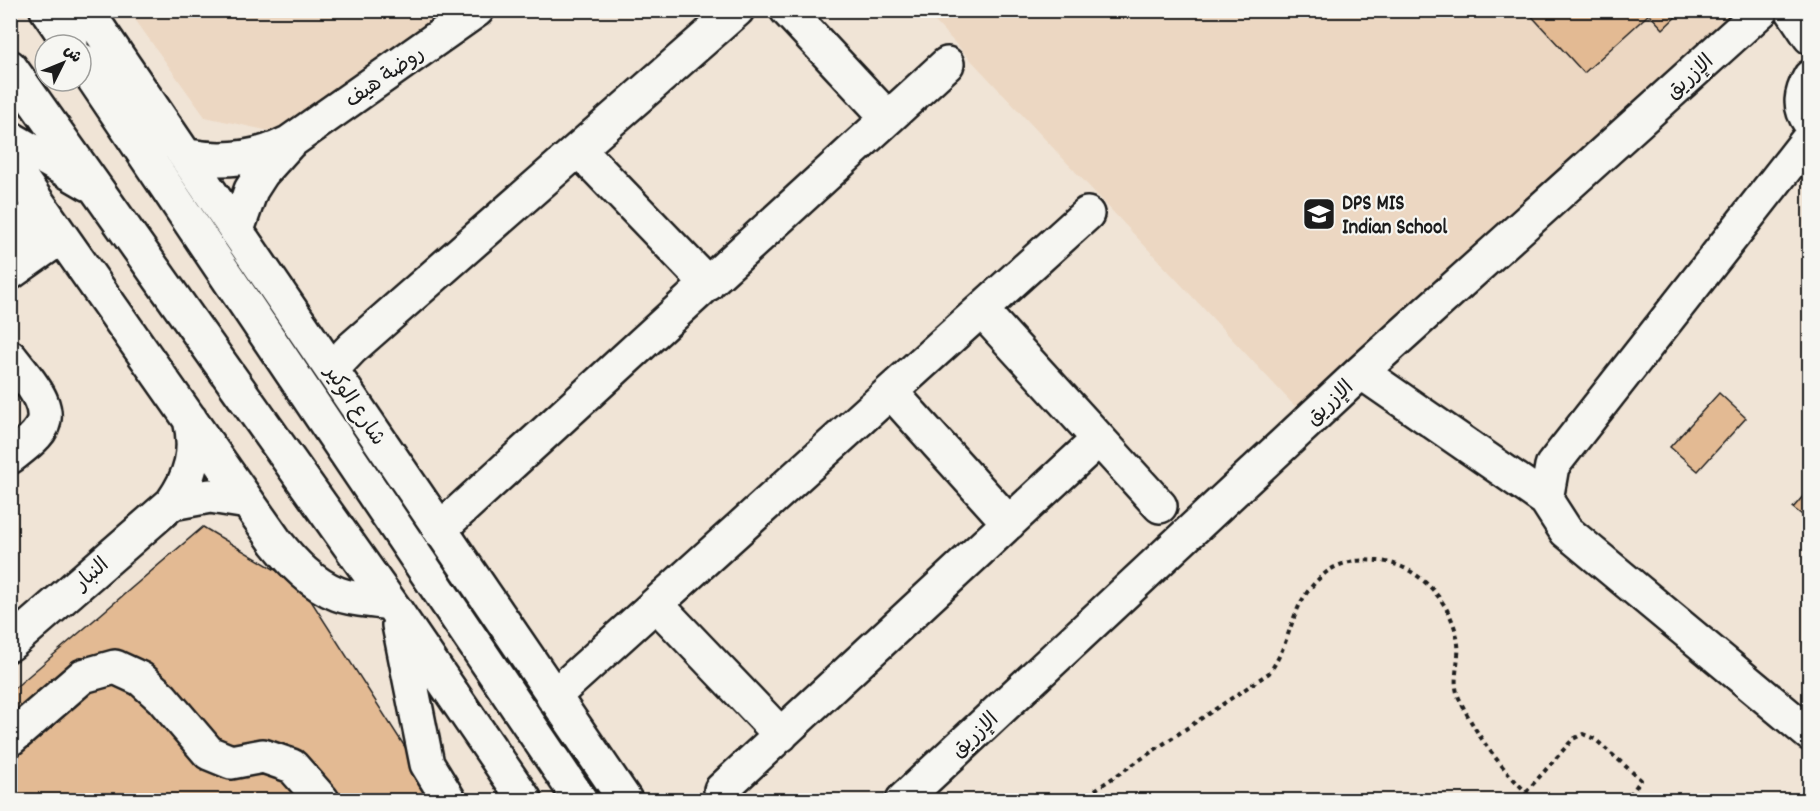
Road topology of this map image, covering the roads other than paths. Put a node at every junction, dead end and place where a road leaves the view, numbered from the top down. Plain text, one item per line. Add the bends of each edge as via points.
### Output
1 (47, 10) edge
2 (86, 10) edge
3 (477, 10) edge
4 (737, 10) edge
5 (787, 10) edge
6 (1762, 10) edge
7 (1792, 10) edge
8 (63, 33) edge
9 (1809, 37) edge
10 (947, 64) dead end
11 (10, 67) edge
12 (1809, 77) edge
13 (93, 78) edge
14 (888, 118) junction
15 (1809, 123) edge
16 (1809, 137) edge
17 (10, 138) edge
18 (290, 142) junction
19 (579, 150) junction
20 (188, 156) junction
21 (10, 163) edge
22 (99, 190) junction
23 (42, 209) junction
24 (1088, 214) dead end
25 (237, 230) junction
26 (10, 234) edge
27 (61, 237) junction
28 (10, 273) edge
29 (708, 284) junction
30 (282, 295) junction
31 (981, 310) junction
32 (10, 357) edge
33 (292, 369) junction
34 (332, 369) junction
35 (1361, 372) junction
36 (891, 392) junction
37 (189, 415) junction
38 (1099, 439) junction
39 (10, 457) edge
40 (1546, 500) junction
41 (248, 502) junction
42 (172, 503) junction
43 (1160, 506) dead end
44 (1009, 523) junction
45 (440, 530) junction
46 (656, 604) junction
47 (393, 607) junction
48 (10, 644) edge
49 (553, 697) junction
50 (1809, 734) edge
51 (781, 735) junction
52 (10, 739) edge
53 (722, 790) dead end
54 (322, 801) edge
55 (449, 801) edge
56 (525, 801) edge
57 (580, 801) edge
58 (625, 801) edge
59 (903, 801) edge

1 - 8 street
2 - 20 street, شارع الوكير
3 - 18 street, روضة هيف
4 - 19 street
5 - 14 street
6 - 35 street, الإزريق
7 - 9 street
10 - 14 street
11 - 22 street
12 - 15 street via 1801,93 1803,114
13 - 33 street, شارع الوكير
14 - 29 street
16 - 40 street via 1552,466
17 - 22 street
18 - 20 street, روضة هيف via 240,159
18 - 25 street, روضة هيف via 251,190
19 - 29 street
19 - 34 street
20 - 25 street, شارع الوكير
21 - 23 street
22 - 47 street
23 - 26 street
23 - 27 street
24 - 31 street
25 - 30 street, شارع الوكير
27 - 28 street
27 - 37 street
29 - 45 street
30 - 33 street
30 - 34 street, شارع الوكير
31 - 36 street
31 - 38 street
32 - 39 street via 44,405 45,416 37,435
33 - 57 street, شارع الوكير
34 - 45 street, شارع الوكير
35 - 40 street
35 - 59 street, الإزريق
36 - 44 street
36 - 46 street
37 - 41 street
37 - 42 street, النبار via 194,461
38 - 43 street
38 - 44 street
40 - 50 street via 1566,531
41 - 42 street via 210,496
41 - 47 street via 294,563 315,581 338,594
42 - 48 street, النبار
44 - 51 street
45 - 49 street, شارع الوكير
46 - 49 street
46 - 51 street
47 - 55 street via 427,764
47 - 56 street
49 - 58 street, شارع الوكير
51 - 53 street
52 - 54 street via 83,676 115,667 141,679 162,698 209,753 231,762 263,756 292,766

